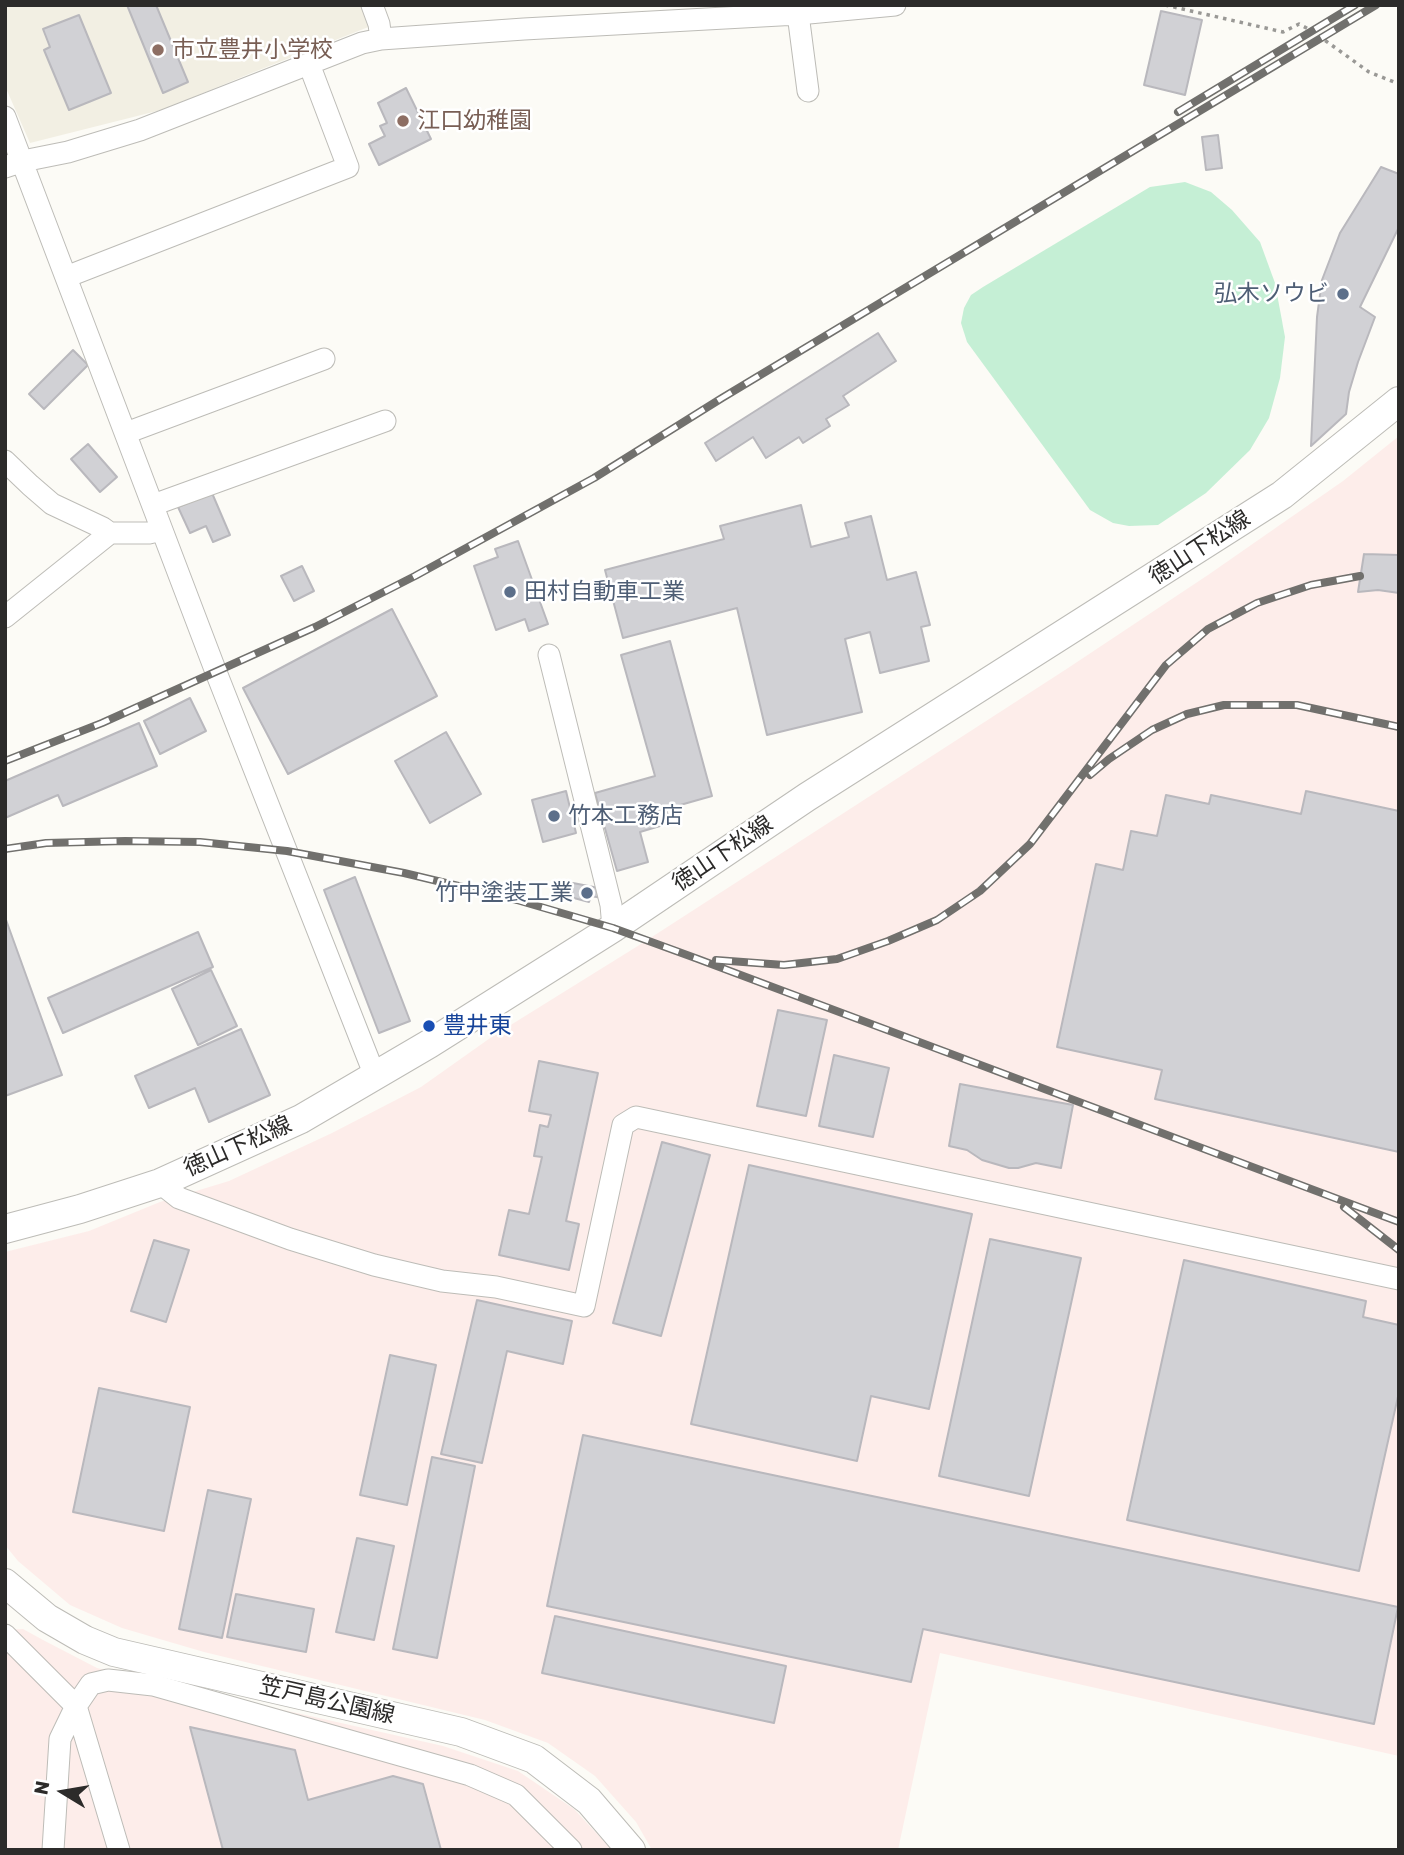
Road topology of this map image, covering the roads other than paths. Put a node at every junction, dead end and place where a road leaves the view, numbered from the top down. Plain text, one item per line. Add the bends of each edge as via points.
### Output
1 (372, 5) edge
2 (895, 5) edge
3 (798, 14) junction
4 (381, 39) junction
5 (309, 64) junction
6 (808, 91) dead end
7 (5, 117) edge
8 (14, 164) edge
9 (66, 277) junction
10 (324, 359) dead end
11 (1399, 401) edge
12 (385, 421) dead end
13 (126, 433) junction
14 (5, 461) edge
15 (153, 505) junction
16 (162, 530) junction
17 (110, 533) junction
18 (5, 617) edge
19 (548, 655) dead end
20 (613, 928) junction
21 (375, 1076) junction
22 (160, 1182) junction
23 (5, 1228) edge
24 (1399, 1279) edge
25 (5, 1583) edge
26 (5, 1634) edge
27 (76, 1706) junction
28 (53, 1850) edge
29 (119, 1850) edge
30 (571, 1850) edge
31 (631, 1850) edge

1 - 4 street
2 - 3 street
3 - 4 street
3 - 6 street
4 - 5 street
5 - 8 street via 140,130
5 - 9 street via 348,166
7 - 8 street
8 - 9 street
9 - 13 street
10 - 13 street
11 - 20 main road, 徳山下松線 via 1282,495 807,797
12 - 15 street
13 - 15 street
14 - 17 street via 52,504
15 - 16 street
16 - 17 street
16 - 21 street
17 - 18 street
19 - 20 street
20 - 21 main road, 徳山下松線
21 - 22 main road, 徳山下松線 via 301,1119
22 - 23 main road, 徳山下松線
22 - 24 street via 179,1198 374,1265 584,1306 623,1125 636,1116
25 - 31 main road, 笠戸島公園線 via 47,1618 114,1652 460,1732 534,1759 589,1801
26 - 27 street
27 - 28 street via 60,1739
27 - 29 street
27 - 30 street via 91,1684 108,1680 153,1685 470,1775 516,1795

